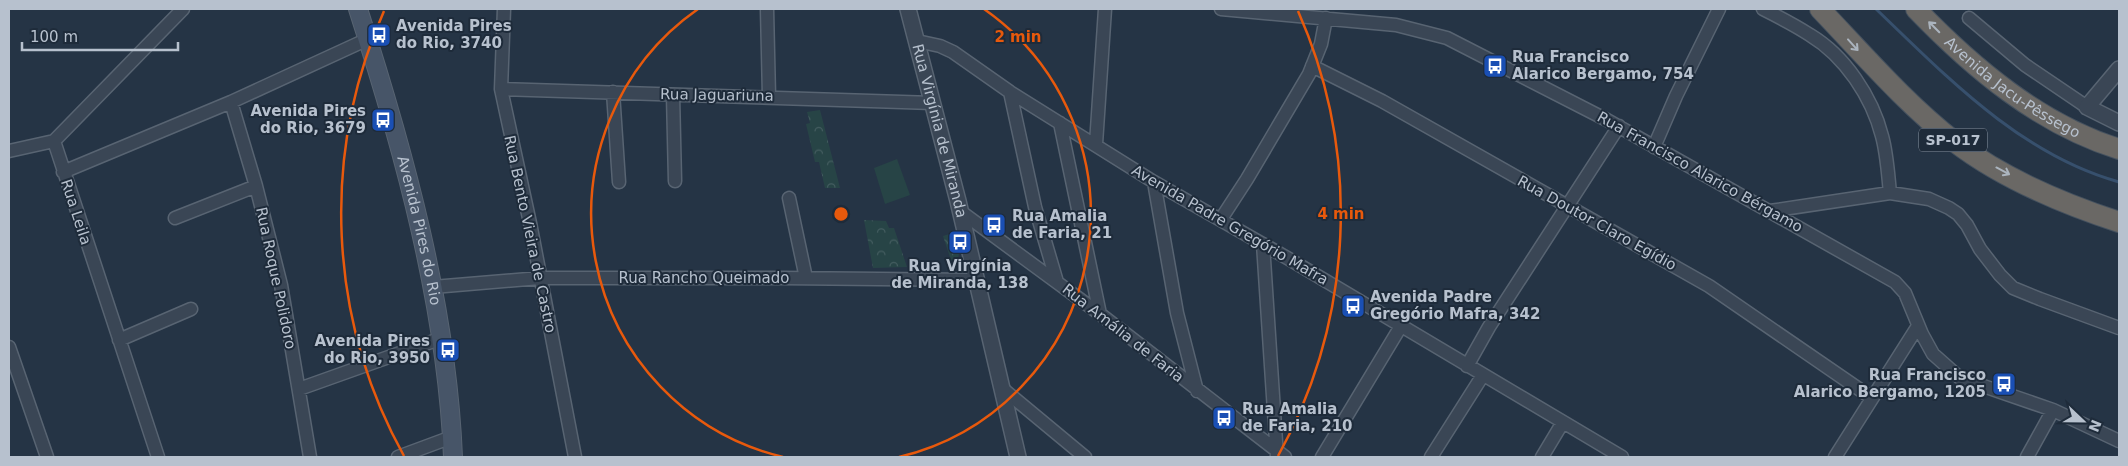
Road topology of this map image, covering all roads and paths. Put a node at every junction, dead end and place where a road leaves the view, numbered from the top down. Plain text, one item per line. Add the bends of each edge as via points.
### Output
1 (182, 9) edge
2 (358, 9) edge
3 (504, 9) edge
4 (767, 9) edge
5 (908, 9) edge
6 (1106, 9) edge
7 (1221, 9) edge
8 (1718, 9) edge
9 (1763, 9) edge
10 (1820, 9) edge
11 (1916, 9) edge
12 (1326, 18) junction
13 (1969, 18) dead end
14 (368, 39) junction
15 (917, 41) junction
16 (1312, 66) junction
17 (2119, 69) edge
18 (501, 89) junction
19 (613, 92) junction
20 (1010, 92) junction
21 (672, 95) junction
22 (769, 96) junction
23 (230, 102) junction
24 (933, 103) junction
25 (2087, 107) junction
26 (1060, 123) junction
27 (2119, 123) edge
28 (1619, 126) junction
29 (54, 141) junction
30 (1096, 144) junction
31 (1654, 147) junction
32 (2119, 149) edge
33 (9, 151) edge
34 (63, 172) junction
35 (675, 181) dead end
36 (619, 182) dead end
37 (1154, 182) junction
38 (256, 186) junction
39 (1890, 193) junction
40 (789, 198) dead end
41 (1567, 206) junction
42 (960, 211) junction
43 (1769, 211) junction
44 (175, 218) dead end
45 (1221, 219) junction
46 (2119, 222) edge
47 (1263, 244) junction
48 (540, 278) junction
49 (806, 278) junction
50 (976, 280) junction
51 (1056, 282) junction
52 (433, 287) junction
53 (191, 308) dead end
54 (1100, 314) junction
55 (1401, 326) junction
56 (1918, 326) junction
57 (2119, 328) edge
58 (442, 338) junction
59 (119, 340) junction
60 (9, 347) edge
61 (1467, 366) junction
62 (1482, 375) junction
63 (299, 389) junction
64 (1003, 389) junction
65 (1197, 391) junction
66 (1872, 398) junction
67 (2052, 410) junction
68 (1563, 422) junction
69 (452, 437) junction
70 (2119, 441) edge
71 (1280, 455) edge
72 (47, 457) edge
73 (158, 457) edge
74 (310, 457) edge
75 (398, 457) edge
76 (453, 457) edge
77 (575, 457) edge
78 (1018, 457) edge
79 (1085, 457) edge
80 (1322, 457) edge
81 (1431, 457) edge
82 (1542, 457) edge
83 (1622, 457) edge
84 (1835, 457) edge
85 (2027, 457) edge

1 - 29 street
2 - 14 main road, Avenida Pires do Rio
3 - 18 street, Rua Bento Vieira de Castro
4 - 22 street
5 - 15 street, Rua Virgínia de Miranda
6 - 30 street
7 - 12 street, Rua Francisco Alarico Bérgamo
8 - 31 street
9 - 39 street via 1811,35 1829,49 1852,75 1873,108 1882,135
10 -> 46 highway, SP-017 via 1877,72 1957,143 2047,194
32 -> 11 highway, Avenida Jacu-Pêssego via 2054,122 1958,51
12 - 16 street
12 - 28 street, Rua Francisco Alarico Bérgamo via 1396,25 1447,38
13 - 25 street via 2024,65
14 - 23 street
14 - 52 main road, Avenida Pires do Rio via 391,116
15 - 20 street, Avenida Padre Gregório Mafra via 953,52
15 - 24 street, Rua Virgínia de Miranda
16 - 41 street, Rua Doutor Claro Egídio via 1382,101
16 - 45 street
17 - 25 street
18 - 19 street, Rua Jaguariuna
18 - 48 street, Rua Bento Vieira de Castro
19 - 21 street, Rua Jaguariuna
19 - 36 street
20 - 26 street, Avenida Padre Gregório Mafra
20 - 51 street via 1035,207
21 - 22 street, Rua Jaguariuna
21 - 35 street
22 - 24 street, Rua Jaguariuna
23 - 34 street
23 - 38 street, Rua Roque Polidoro
24 - 42 street, Rua Virgínia de Miranda
25 - 27 street
26 - 30 street, Avenida Padre Gregório Mafra
26 - 54 street
28 - 31 street, Rua Francisco Alarico Bérgamo
28 - 41 street
29 - 33 street
29 - 34 street, Rua Leila
30 - 37 street, Avenida Padre Gregório Mafra
31 - 43 street, Rua Francisco Alarico Bérgamo
34 - 59 street, Rua Leila
37 - 45 street, Avenida Padre Gregório Mafra
37 - 65 street via 1178,313
38 - 44 street
38 - 63 street, Rua Roque Polidoro via 281,285
39 - 43 street
39 - 57 street via 1929,200 1949,208 1967,225 1980,249 2013,288
40 - 49 street
41 - 61 street
41 - 66 street, Rua Doutor Claro Egídio via 1710,286
42 - 50 street, Rua Virgínia de Miranda
42 - 51 street, Rua Amália de Faria
43 - 56 street, Rua Francisco Alarico Bérgamo via 1895,282 1906,293
45 - 47 street, Avenida Padre Gregório Mafra
47 - 55 street, Avenida Padre Gregório Mafra
47 - 71 street
48 - 49 street, Rua Rancho Queimado
48 - 52 street, Rua Rancho Queimado
48 - 77 street, Rua Bento Vieira de Castro
49 - 50 street, Rua Rancho Queimado
50 - 64 street, Rua Virgínia de Miranda
51 - 54 street, Rua Amália de Faria
52 - 58 main road, Avenida Pires do Rio
53 - 59 street
54 - 65 street, Rua Amália de Faria
55 - 61 street, Avenida Padre Gregório Mafra
55 - 80 street
56 - 66 street
56 - 67 street, Rua Francisco Alarico Bérgamo via 1933,354 1960,378
58 - 63 street
58 - 69 main road, Avenida Pires do Rio
59 - 73 street, Rua Leila
60 - 72 street
61 - 62 street, Avenida Padre Gregório Mafra
62 - 68 street, Avenida Padre Gregório Mafra
62 - 81 street
63 - 74 street, Rua Roque Polidoro
64 - 78 street, Rua Virgínia de Miranda
64 - 79 street
65 - 71 street, Rua Amália de Faria
66 - 84 street
67 - 70 street, Rua Francisco Alarico Bérgamo
67 - 85 street
68 - 82 street
68 - 83 street, Avenida Padre Gregório Mafra
69 - 75 street
69 - 76 main road, Avenida Pires do Rio

